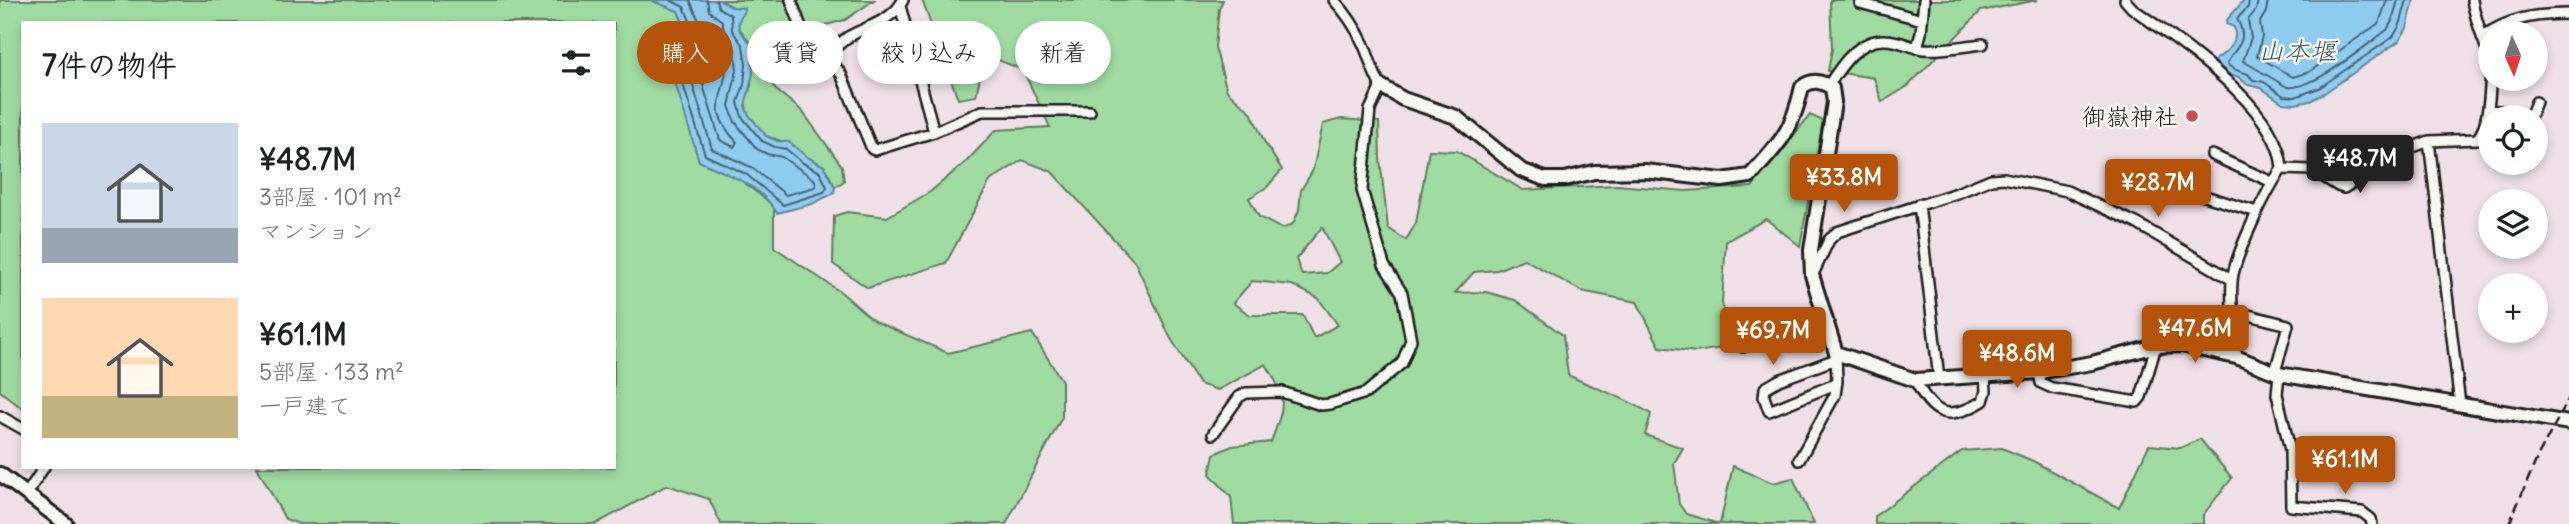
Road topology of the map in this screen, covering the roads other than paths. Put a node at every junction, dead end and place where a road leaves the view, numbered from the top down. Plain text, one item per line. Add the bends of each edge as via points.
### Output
1 (791, 0) edge
2 (1334, 0) edge
3 (1924, 0) edge
4 (2125, 0) edge
5 (2472, 0) edge
6 (902, 3) edge
7 (1860, 3) dead end
8 (2569, 14) edge
9 (1922, 20) junction
10 (799, 21) edge
11 (2513, 21) edge
12 (2478, 29) edge
13 (843, 41) edge
14 (1983, 44) dead end
15 (1917, 48) junction
16 (843, 80) edge
17 (1381, 86) junction
18 (1828, 86) junction
19 (2536, 102) dead end
20 (2535, 105) edge
21 (1090, 111) dead end
22 (934, 132) junction
23 (2478, 138) edge
24 (2429, 141) junction
25 (2212, 155) dead end
26 (2282, 169) junction
27 (2272, 182) junction
28 (2179, 188) dead end
29 (1919, 204) junction
30 (2257, 212) junction
31 (1812, 275) junction
32 (2231, 279) junction
33 (2233, 311) junction
34 (1825, 315) junction
35 (2156, 346) junction
36 (1743, 347) dead end
37 (1836, 356) junction
38 (2236, 357) junction
39 (2039, 372) junction
40 (2277, 373) junction
41 (1985, 376) junction
42 (1938, 379) junction
43 (1915, 380) junction
44 (1837, 381) junction
45 (2460, 405) junction
46 (0, 416) edge
47 (2569, 423) edge
48 (21, 428) edge
49 (1213, 435) dead end
50 (1799, 460) dead end
51 (43, 469) edge
52 (0, 474) edge
53 (26, 495) junction
54 (66, 524) edge
55 (2372, 524) edge

1 - 10 street
2 - 17 street via 1364,44
3 - 9 street
4 - 26 street via 2245,98 2277,143
5 - 12 street
6 - 13 street via 886,18
6 - 22 street
7 - 9 street
8 - 11 street
9 - 15 street
14 - 15 street
15 - 18 street via 1886,40 1874,42 1846,58
16 - 22 street via 872,149
17 - 18 street via 1403,99 1456,117 1521,170 1545,179 1645,171 1722,180 1750,176 1763,162 1796,117 1802,87 1810,82
17 - 49 street via 1370,110 1363,191 1384,265 1402,293 1411,340 1402,363 1366,393 1330,404 1282,392 1246,393
18 - 31 street via 1834,102 1811,250
19 - 20 street
21 - 22 street via 982,111
23 - 24 street
24 - 26 street via 2400,152 2344,188 2313,170
24 - 45 street
25 - 27 street
26 - 27 street
27 - 30 street
28 - 30 street
29 - 31 street via 1837,232
29 - 32 street via 1991,179 2067,191 2136,223
29 - 42 street
30 - 32 street
31 - 34 street
32 - 33 street
33 - 38 street
33 - 40 street via 2288,325
34 - 36 street
34 - 37 street
35 - 38 street via 2181,345
35 - 39 street
35 - 39 street via 2137,402 2052,388 2041,383
37 - 43 street
37 - 44 street
37 - 44 street via 1779,380 1765,388 1764,397 1769,411
38 - 40 street
39 - 41 street
40 - 45 street
40 - 55 street via 2290,450 2291,506 2362,512
41 - 42 street
41 - 43 street via 1983,401 1958,414 1943,414 1933,407
42 - 43 street
44 - 50 street via 1835,395
45 - 47 street
46 - 48 street
51 - 53 street
52 - 53 street
53 - 54 street

